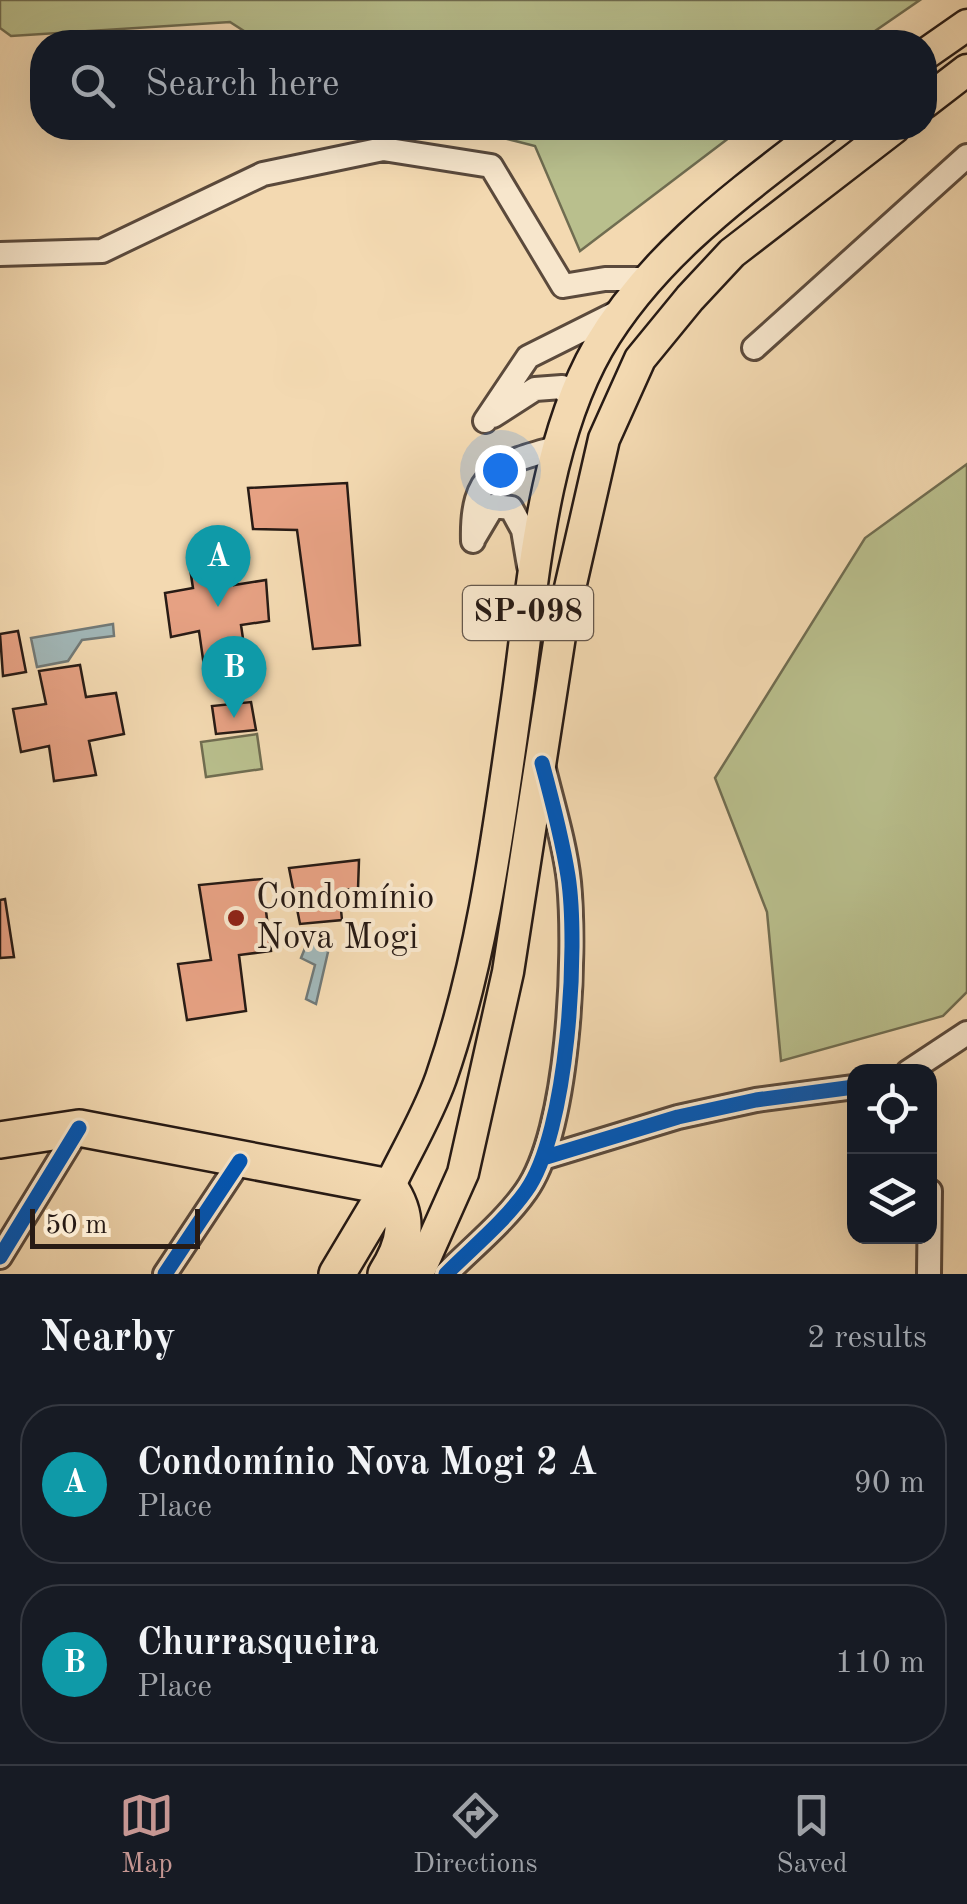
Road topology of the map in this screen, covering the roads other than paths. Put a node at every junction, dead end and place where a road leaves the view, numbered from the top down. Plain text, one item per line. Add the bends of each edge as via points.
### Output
1 (967, 25) edge
2 (937, 47) edge
3 (967, 70) edge
4 (937, 94) edge
5 (809, 140) edge
6 (878, 140) edge
7 (967, 156) edge
8 (0, 254) edge
9 (647, 279) junction
10 (622, 310) junction
11 (754, 348) dead end
12 (574, 403) junction
13 (560, 447) junction
14 (532, 581) junction
15 (542, 763) junction
16 (967, 1033) edge
17 (921, 1064) edge
18 (847, 1087) edge
19 (78, 1128) junction
20 (0, 1140) edge
21 (543, 1158) junction
22 (240, 1161) junction
23 (389, 1188) junction
24 (929, 1244) edge
25 (0, 1257) edge
26 (165, 1274) edge
27 (338, 1274) edge
28 (386, 1274) edge
29 (418, 1274) edge
30 (446, 1274) edge
31 (928, 1274) edge

1 - 2 main road
3 - 4 main road
5 - 9 main road, SP-098 via 717,212
6 - 15 main road, SP-098 via 732,253 640,359 604,440 562,623
7 - 11 street
8 - 9 street via 102,250 263,174 383,149 491,166 563,286
9 - 10 main road, SP-098
10 - 12 main road, SP-098
10 - 12 street via 528,357 486,420 549,386 562,386
12 - 13 main road, SP-098
13 - 14 main road, SP-098
13 - 14 street via 506,465 486,480 472,505 472,541 494,506 519,516
14 - 23 main road, SP-098 via 464,999 440,1081
15 - 21 street via 568,878 572,934 562,1062
15 - 29 main road, SP-098 via 508,972 463,1174
16 - 17 street
18 - 21 street via 678,1117
19 - 20 highway
19 - 22 highway
19 - 25 street
21 - 30 street via 527,1190
22 - 23 highway
22 - 26 street
23 - 27 highway, SP-098
23 - 28 highway via 405,1215 399,1254
24 - 31 street

